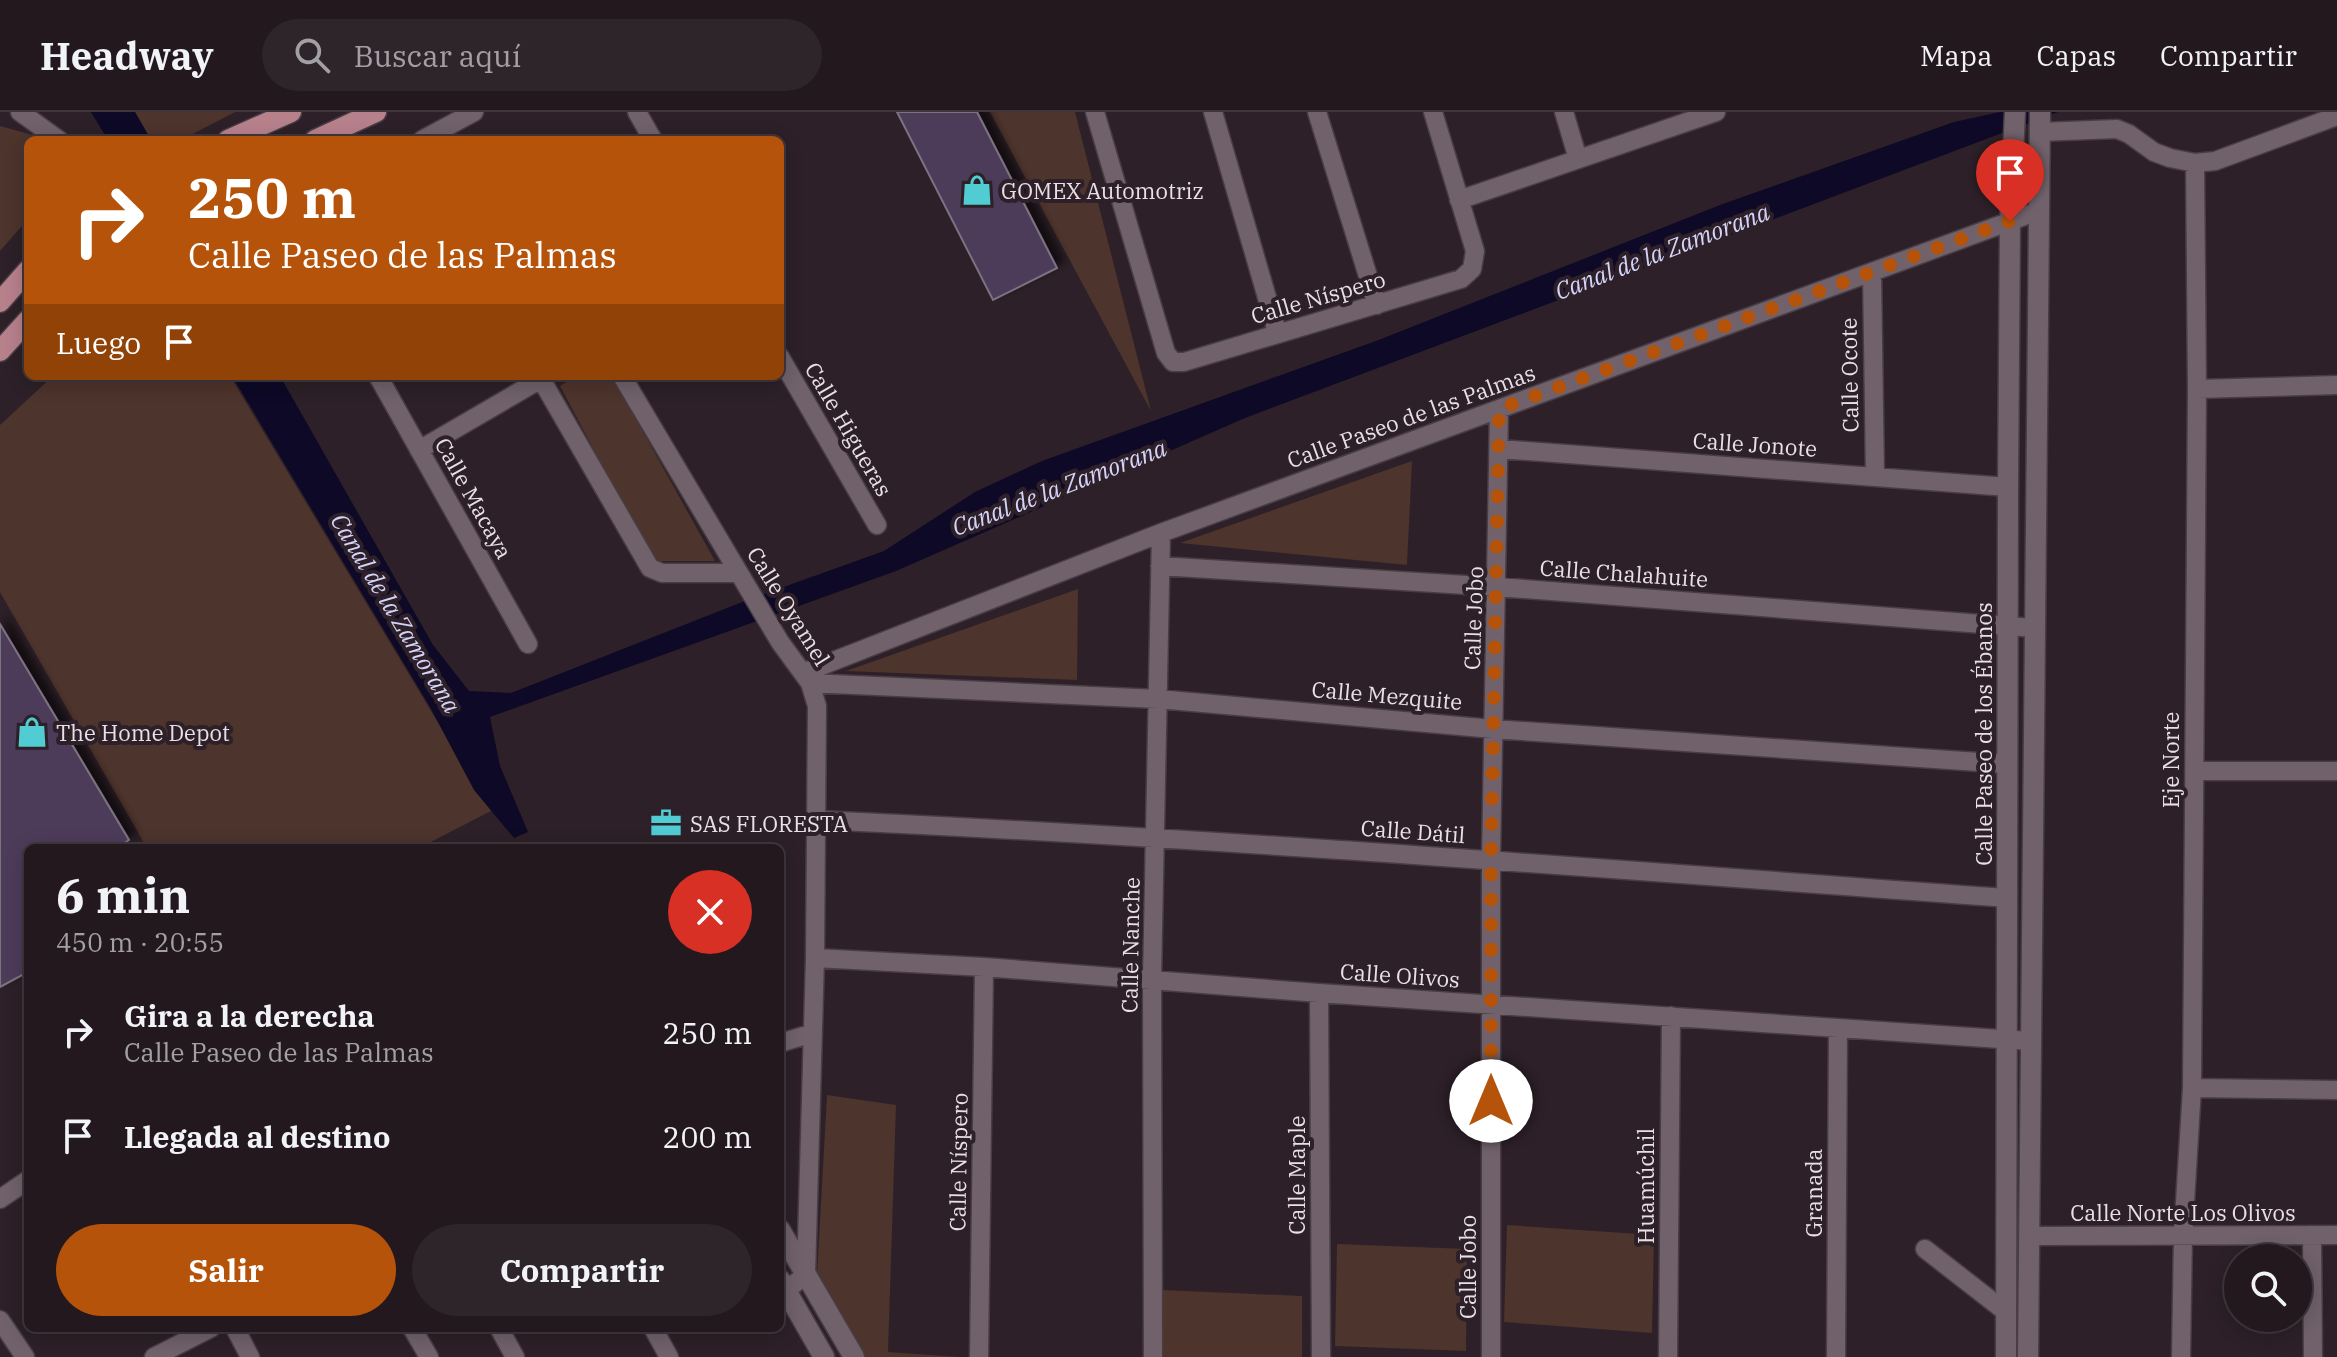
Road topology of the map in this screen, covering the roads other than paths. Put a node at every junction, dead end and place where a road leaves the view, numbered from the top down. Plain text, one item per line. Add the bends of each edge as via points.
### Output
1 (20, 112) edge
2 (291, 112) edge
3 (376, 112) edge
4 (474, 112) edge
5 (637, 112) edge
6 (1095, 112) edge
7 (1213, 112) edge
8 (1317, 112) edge
9 (1433, 112) edge
10 (1564, 112) edge
11 (1714, 112) edge
12 (2337, 116) edge
13 (2015, 122) edge
14 (2039, 123) edge
15 (53, 136) edge
16 (237, 136) edge
17 (330, 136) edge
18 (429, 136) edge
19 (651, 136) edge
20 (1578, 159) junction
21 (2195, 163) junction
22 (1459, 200) junction
23 (2038, 211) junction
24 (2010, 221) junction
25 (1872, 272) junction
26 (24, 275) edge
27 (0, 302) edge
28 (1377, 305) junction
29 (24, 324) edge
30 (1277, 332) junction
31 (0, 351) edge
32 (784, 364) edge
33 (380, 380) edge
34 (539, 380) edge
35 (542, 380) edge
36 (624, 380) edge
37 (2337, 385) edge
38 (2197, 389) junction
39 (1499, 409) junction
40 (1500, 449) junction
41 (419, 450) junction
42 (1875, 477) junction
43 (2008, 487) junction
44 (877, 525) dead end
45 (1161, 533) junction
46 (1160, 566) junction
47 (739, 573) junction
48 (1498, 587) junction
49 (2008, 626) junction
50 (2035, 628) junction
51 (528, 644) dead end
52 (807, 678) junction
53 (1158, 699) junction
54 (1493, 729) junction
55 (2008, 764) junction
56 (2194, 771) junction
57 (2337, 771) edge
58 (817, 820) junction
59 (1155, 839) junction
60 (1491, 860) junction
61 (2006, 898) junction
62 (815, 958) junction
63 (984, 967) junction
64 (1152, 979) junction
65 (1319, 993) junction
66 (1491, 1005) junction
67 (1671, 1016) junction
68 (1838, 1030) junction
69 (813, 1033) junction
70 (2006, 1040) junction
71 (2030, 1041) junction
72 (784, 1042) edge
73 (2192, 1088) junction
74 (2337, 1090) edge
75 (24, 1183) edge
76 (0, 1199) edge
77 (2183, 1235) junction
78 (2312, 1235) junction
79 (2337, 1235) edge
80 (2029, 1236) junction
81 (784, 1237) edge
82 (1925, 1249) dead end
83 (806, 1275) junction
84 (784, 1285) edge
85 (784, 1287) edge
86 (2006, 1312) junction
87 (0, 1320) edge
88 (204, 1332) edge
89 (237, 1332) edge
90 (414, 1332) edge
91 (501, 1332) edge
92 (655, 1332) edge
93 (2006, 1353) edge
94 (2028, 1354) edge
95 (25, 1357) edge
96 (154, 1357) edge
97 (250, 1357) edge
98 (429, 1357) edge
99 (515, 1357) edge
100 (669, 1357) edge
101 (824, 1357) edge
102 (854, 1357) edge
103 (979, 1357) edge
104 (1153, 1357) edge
105 (1321, 1357) edge
106 (1491, 1357) edge
107 (1668, 1357) edge
108 (1836, 1357) edge
109 (2181, 1357) edge
110 (2313, 1357) edge

1 - 15 street
2 - 16 main road
3 - 17 main road
4 - 18 street
5 - 19 street
6 - 30 street, Calle Níspero via 1166,353 1173,362
7 - 30 street
8 - 28 street
9 - 22 street
10 - 20 street
11 - 20 street
12 - 21 street via 2215,161
13 - 24 main road, Calle Paseo de los Ébanos
14 - 21 street via 2117,129 2154,152
14 - 23 main road
20 - 22 street
21 - 38 street, Eje Norte
22 - 28 street, Calle Níspero via 1475,251 1472,269 1461,279
23 - 24 street, Calle Paseo de las Palmas
23 - 50 main road
24 - 25 street, Calle Paseo de las Palmas
24 - 43 main road, Calle Paseo de los Ébanos
25 - 39 street, Calle Paseo de las Palmas
25 - 42 street, Calle Ocote
26 - 27 main road
28 - 30 street, Calle Níspero
29 - 31 main road
32 - 44 street, Calle Higueras
33 - 41 street, Calle Macaya
34 - 41 street
35 - 47 street via 650,568 662,573
36 - 47 street, Calle Oyamel
37 - 38 street
38 - 56 street, Eje Norte
39 - 40 street, Calle Jobo
39 - 45 street, Calle Paseo de las Palmas
40 - 42 street, Calle Jonote
40 - 48 street, Calle Jobo
41 - 51 street, Calle Macaya
42 - 43 street, Calle Jonote
43 - 49 main road, Calle Paseo de los Ébanos
45 - 46 street, Calle Nanche
45 - 52 street, Calle Paseo de las Palmas
46 - 48 street, Calle Chalahuite
46 - 53 street, Calle Nanche
47 - 52 street, Calle Oyamel
48 - 49 street, Calle Chalahuite
48 - 54 street, Calle Jobo
49 - 50 street, Calle Chalahuite
49 - 55 main road, Calle Paseo de los Ébanos
50 - 71 main road
52 - 53 street, Calle Mezquite
52 - 58 street, Calle Oyamel via 817,706
53 - 54 street, Calle Mezquite
53 - 59 street, Calle Nanche
54 - 55 street, Calle Mezquite
54 - 60 street, Calle Jobo
55 - 61 main road, Calle Paseo de los Ébanos
56 - 57 street
56 - 73 street, Eje Norte
58 - 59 street, Calle Dátil
58 - 62 street, Calle Oyamel
59 - 60 street, Calle Dátil
59 - 64 street, Calle Nanche
60 - 61 street, Calle Dátil
60 - 66 street, Calle Jobo
61 - 70 main road, Calle Paseo de los Ébanos
62 - 63 street, Calle Olivos
62 - 69 street, Calle Oyamel
63 - 64 street, Calle Olivos
63 - 103 street, Calle Níspero
64 - 65 street, Calle Olivos
64 - 104 street, Calle Nanche
65 - 66 street, Calle Olivos
65 - 105 street, Calle Maple
66 - 67 street, Calle Olivos
66 - 106 street, Calle Jobo
67 - 68 street, Calle Olivos
67 - 107 street, Huamúchil
68 - 70 street, Calle Olivos
68 - 108 street, Granada
69 - 72 street
69 - 83 street, Calle Oyamel
70 - 71 street, Calle Olivos
70 - 86 main road, Calle Paseo de los Ébanos
71 - 80 main road
73 - 74 street
73 - 77 street, Eje Norte
75 - 76 street
77 - 78 street, Calle Norte Los Olivos
77 - 80 street, Calle Norte Los Olivos
77 - 109 street, Eje Norte
78 - 79 street, Calle Norte Los Olivos
78 - 110 street
80 - 94 main road
81 - 83 main road
82 - 86 street
83 - 84 street
83 - 102 main road
85 - 101 main road
86 - 93 main road, Calle Paseo de los Ébanos
87 - 95 street
88 - 96 street
89 - 97 street
90 - 98 street
91 - 99 street
92 - 100 street
93 - 94 main road

